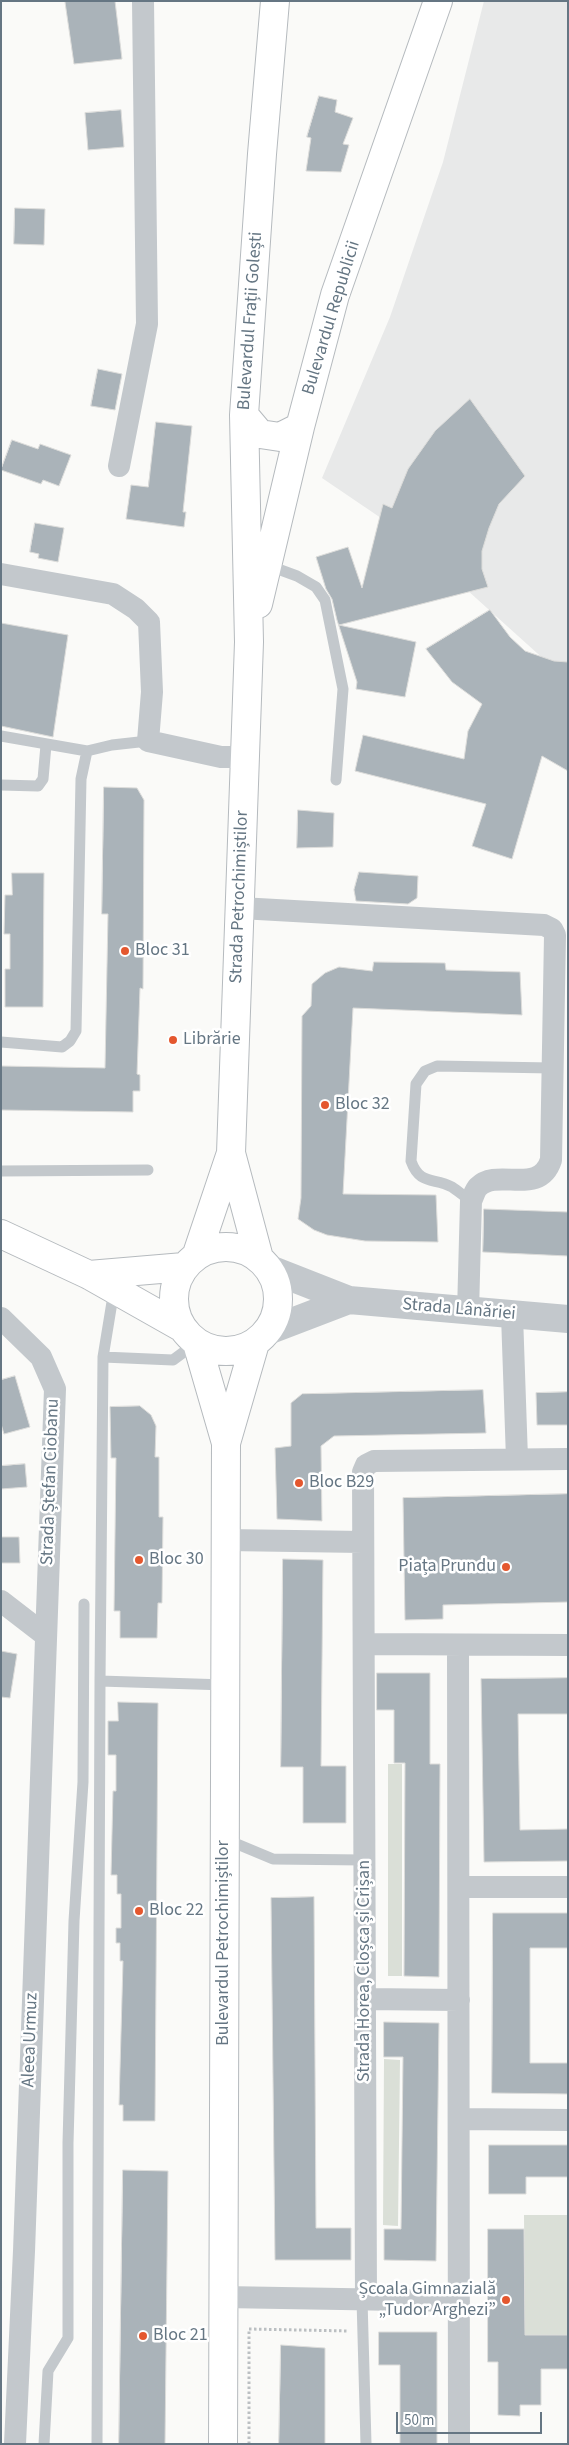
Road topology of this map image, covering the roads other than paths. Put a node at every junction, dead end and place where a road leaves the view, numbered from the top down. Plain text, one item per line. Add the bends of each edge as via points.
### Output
1 (143, 1) edge
2 (275, 1) edge
3 (438, 1) edge
4 (244, 415) junction
5 (300, 427) junction
6 (119, 466) dead end
7 (267, 565) junction
8 (1, 574) edge
9 (249, 642) junction
10 (1, 736) edge
11 (148, 741) junction
12 (46, 744) junction
13 (86, 751) junction
14 (245, 757) junction
15 (336, 780) dead end
16 (1, 785) edge
17 (240, 908) junction
18 (560, 929) edge
19 (1, 1042) edge
20 (552, 1068) junction
21 (231, 1153) junction
22 (148, 1170) dead end
23 (1, 1171) edge
24 (471, 1201) junction
25 (1, 1234) edge
26 (190, 1260) junction
27 (264, 1264) junction
28 (89, 1276) junction
29 (114, 1290) junction
30 (349, 1300) junction
31 (468, 1312) junction
32 (512, 1315) junction
33 (1, 1318) edge
34 (568, 1319) edge
35 (189, 1335) junction
36 (261, 1337) junction
37 (103, 1357) junction
38 (226, 1443) junction
39 (517, 1459) junction
40 (568, 1459) edge
41 (226, 1540) junction
42 (363, 1542) junction
43 (1, 1601) edge
44 (84, 1604) dead end
45 (45, 1636) junction
46 (364, 1644) junction
47 (458, 1645) junction
48 (568, 1645) edge
49 (100, 1681) junction
50 (226, 1685) junction
51 (84, 1782) junction
52 (98, 1783) junction
53 (225, 1839) junction
54 (364, 1860) junction
55 (459, 1887) junction
56 (568, 1887) edge
57 (365, 2000) junction
58 (459, 2000) junction
59 (459, 2119) junction
60 (568, 2120) edge
61 (223, 2297) junction
62 (364, 2299) junction
63 (460, 2301) junction
64 (15, 2444) edge
65 (44, 2444) edge
66 (97, 2444) edge
67 (223, 2444) edge
68 (366, 2444) edge
69 (460, 2444) edge

1 - 6 street via 147,324
2 - 4 main road, Bulevardul Frații Golești
3 - 5 main road, Bulevardul Republicii via 335,295
4 - 5 main road via 260,434 280,436
4 - 9 main road, Bulevardul Frații Golești
5 - 7 main road, Bulevardul Republicii
7 - 9 main road, Bulevardul Republicii
7 - 15 lane via 297,576 316,588 325,600 343,689
8 - 11 street via 113,594 149,622 152,692
9 - 14 main road, Strada Petrochimiștilor
10 - 12 lane
11 - 13 lane
11 - 14 street via 221,756
12 - 13 lane
12 - 16 lane via 42,779 38,786
13 - 19 lane via 81,779 76,1031 62,1047
14 - 17 main road, Strada Petrochimiștilor
17 - 18 street
17 - 21 main road, Strada Petrochimiștilor
18 - 20 street via 554,936
20 - 24 street via 551,1160 548,1170 537,1178 486,1182 477,1188
20 - 24 lane via 437,1066 426,1071 416,1084 411,1162 416,1173 450,1186
21 - 26 main road, Strada Petrochimiștilor
21 - 27 main road, Strada Petrochimiștilor
22 - 23 lane
24 - 31 street
25 - 28 main road
26 - 27 main road via 212,1248 229,1246 245,1250
26 - 28 main road
26 - 35 main road via 176,1281 173,1296 175,1312
27 - 30 street
27 - 36 main road via 276,1284 279,1301 276,1317
28 - 29 main road
29 - 35 main road
29 - 37 lane
30 - 31 street, Strada Lânăriei
30 - 36 street
31 - 32 street, Strada Lânăriei
32 - 34 street, Strada Lânăriei
32 - 39 street
33 - 45 street, Strada Ștefan Ciobanu via 41,1357 55,1389
35 - 36 main road via 211,1349 226,1352 241,1350
35 - 37 lane via 173,1360
35 - 38 main road, Bulevardul Petrochimiștilor
36 - 38 main road, Bulevardul Petrochimiștilor
37 - 49 lane
38 - 41 main road, Bulevardul Petrochimiștilor
39 - 40 street, Strada Horea, Cloșca și Crișan
39 - 42 street, Strada Horea, Cloșca și Crișan via 374,1461 366,1465 363,1472
41 - 42 street
41 - 50 main road, Bulevardul Petrochimiștilor
42 - 46 street, Strada Horea, Cloșca și Crișan
43 - 45 street
44 - 51 lane
45 - 64 street, Aleea Urmuz
46 - 47 street
46 - 54 street, Strada Horea, Cloșca și Crișan
47 - 48 street
47 - 55 street
49 - 50 lane
49 - 52 lane
50 - 53 main road, Bulevardul Petrochimiștilor
51 - 52 lane
51 - 65 lane via 74,1921 68,2124 68,2338 48,2371
52 - 66 lane
53 - 54 lane via 272,1859
53 - 61 main road, Bulevardul Petrochimiștilor
54 - 57 street, Strada Horea, Cloșca și Crișan
55 - 56 street
55 - 58 street
57 - 58 street
57 - 62 street, Strada Horea, Cloșca și Crișan
58 - 59 street
59 - 60 street
59 - 63 street
61 - 62 street
61 - 67 main road, Bulevardul Petrochimiștilor
62 - 63 street
62 - 68 lane
63 - 69 street

